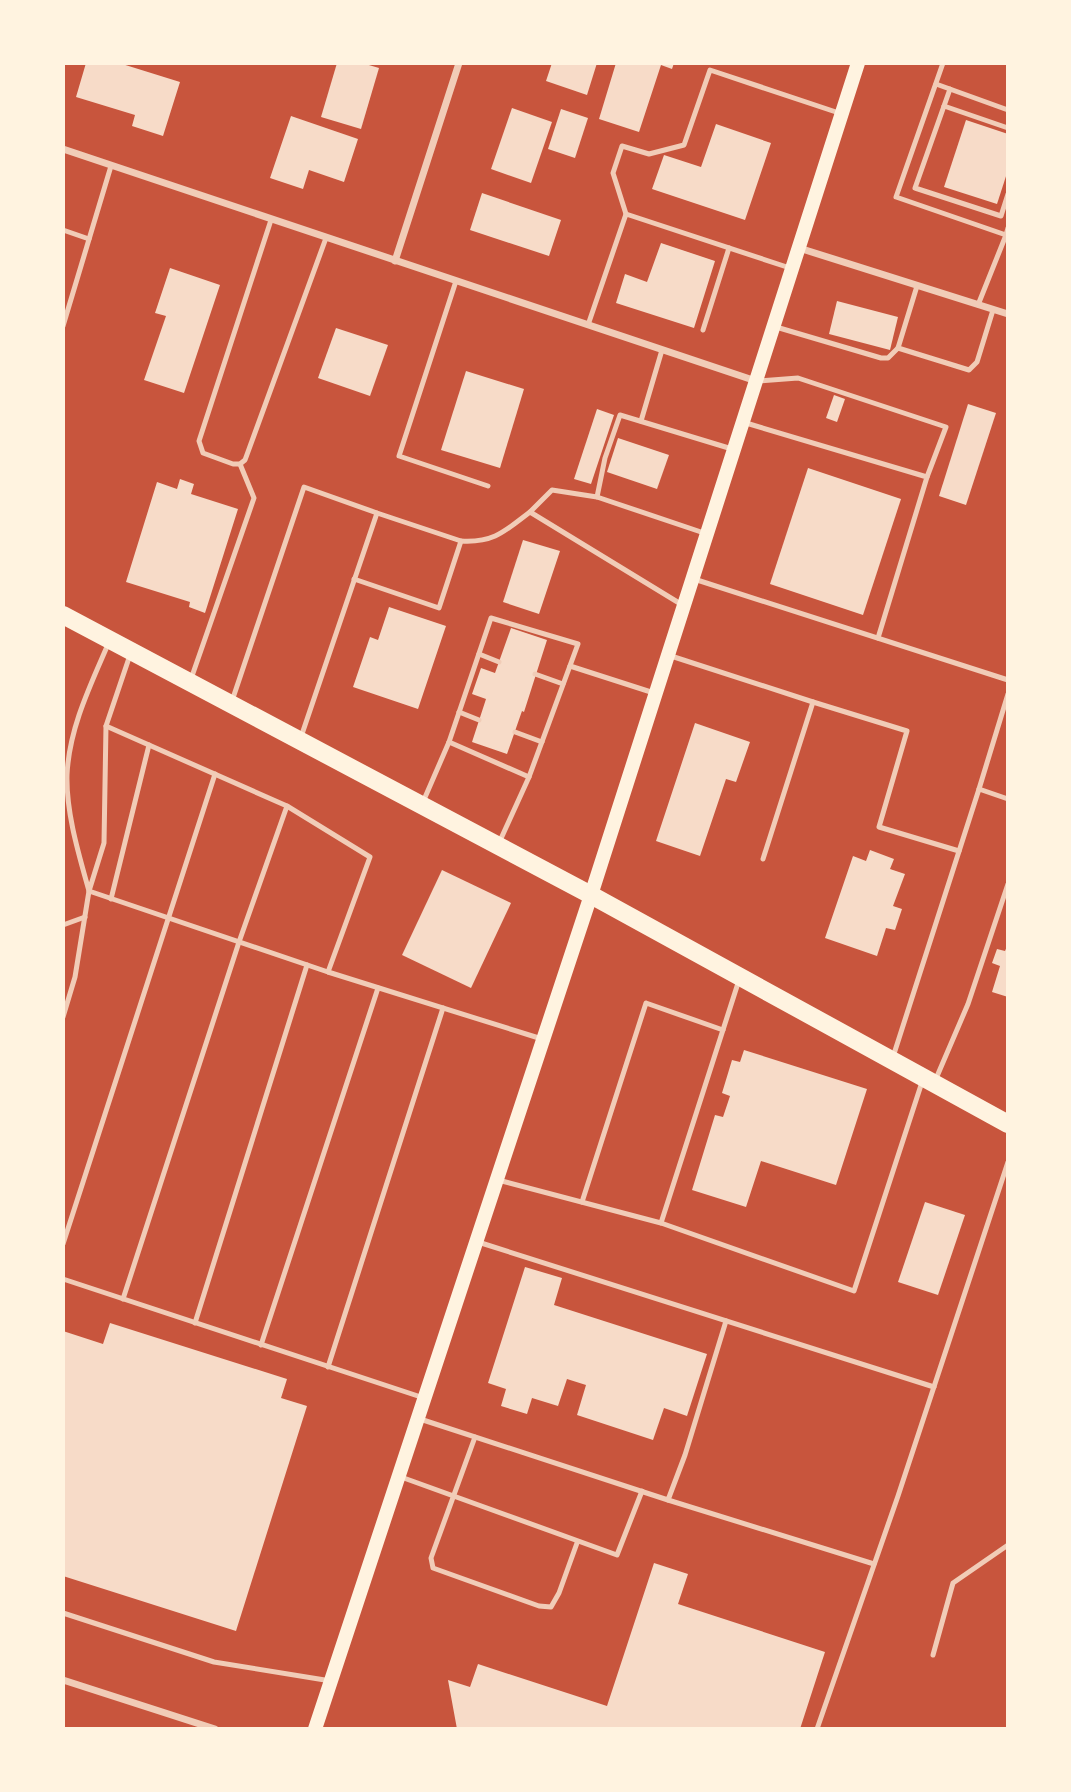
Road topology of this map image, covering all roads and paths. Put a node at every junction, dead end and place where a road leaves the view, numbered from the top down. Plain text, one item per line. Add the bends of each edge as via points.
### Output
1 (459, 63) edge
2 (856, 63) edge
3 (943, 63) edge
4 (936, 84) junction
5 (950, 89) junction
6 (944, 106) junction
7 (1008, 110) edge
8 (842, 114) junction
9 (1008, 128) edge
10 (63, 149) edge
11 (111, 166) junction
12 (1008, 194) edge
13 (626, 214) junction
14 (271, 219) junction
15 (1008, 228) edge
16 (63, 230) edge
17 (1006, 235) junction
18 (326, 238) junction
19 (89, 239) junction
20 (730, 248) junction
21 (798, 248) junction
22 (395, 261) junction
23 (792, 268) junction
24 (456, 281) junction
25 (917, 286) junction
26 (978, 305) junction
27 (993, 310) junction
28 (1008, 314) edge
29 (588, 325) junction
30 (773, 326) junction
31 (63, 327) edge
32 (703, 330) dead end
33 (898, 348) junction
34 (662, 350) junction
35 (756, 381) junction
36 (641, 421) junction
37 (743, 422) junction
38 (734, 450) junction
39 (240, 464) junction
40 (927, 477) junction
41 (488, 486) dead end
42 (597, 497) junction
43 (530, 512) junction
44 (377, 513) junction
45 (707, 534) junction
46 (461, 541) junction
47 (354, 579) junction
48 (692, 579) junction
49 (684, 606) junction
50 (63, 615) edge
51 (878, 638) junction
52 (110, 639) junction
53 (132, 651) junction
54 (479, 654) junction
55 (668, 655) junction
56 (499, 662) dead end
57 (570, 666) junction
58 (535, 674) dead end
59 (1008, 680) edge
60 (190, 682) junction
61 (563, 684) junction
62 (655, 694) junction
63 (1008, 694) edge
64 (813, 702) junction
65 (231, 703) junction
66 (459, 712) junction
67 (479, 720) dead end
68 (106, 726) junction
69 (515, 732) dead end
70 (300, 740) junction
71 (449, 742) junction
72 (542, 742) junction
73 (149, 744) junction
74 (215, 774) junction
75 (529, 777) junction
76 (979, 789) junction
77 (1008, 799) edge
78 (71, 805) junction
79 (422, 805) junction
80 (287, 806) junction
81 (63, 809) edge
82 (498, 845) junction
83 (959, 850) junction
84 (763, 859) dead end
85 (1008, 884) edge
86 (89, 891) junction
87 (591, 895) junction
88 (111, 899) junction
89 (85, 917) junction
90 (168, 918) junction
91 (63, 925) edge
92 (239, 942) junction
93 (307, 965) junction
94 (328, 972) junction
95 (740, 977) junction
96 (378, 988) junction
97 (443, 1008) junction
98 (63, 1017) edge
99 (723, 1030) junction
100 (542, 1039) junction
101 (892, 1060) junction
102 (929, 1081) junction
103 (1008, 1124) edge
104 (1008, 1162) edge
105 (495, 1180) junction
106 (582, 1202) junction
107 (661, 1223) junction
108 (475, 1241) junction
109 (63, 1244) edge
110 (63, 1279) edge
111 (123, 1299) junction
112 (726, 1321) junction
113 (195, 1323) junction
114 (261, 1345) junction
115 (328, 1367) junction
116 (934, 1387) junction
117 (424, 1398) junction
118 (417, 1418) junction
119 (475, 1437) junction
120 (398, 1476) junction
121 (642, 1491) junction
122 (454, 1497) junction
123 (668, 1500) junction
124 (577, 1543) junction
125 (1008, 1545) edge
126 (874, 1564) junction
127 (63, 1613) edge
128 (933, 1655) dead end
129 (63, 1680) edge
130 (331, 1681) junction
131 (215, 1729) edge
132 (315, 1729) edge
133 (817, 1729) edge

1 - 22 street
2 - 8 main road
3 - 4 lane
4 - 5 lane
4 - 17 lane via 896,197
5 - 6 lane
5 - 7 lane
6 - 9 lane
6 - 12 lane via 915,188 1001,216
8 - 13 lane via 710,70 684,145 649,154 622,146 613,173
8 - 21 main road
10 - 11 street
11 - 14 street
11 - 19 lane
13 - 20 lane
13 - 29 lane
14 - 18 street
14 - 39 lane via 200,441 203,453
15 - 17 lane
16 - 19 lane
17 - 26 lane
18 - 22 street
18 - 39 lane
19 - 31 lane
20 - 23 lane
20 - 32 lane
21 - 23 main road
21 - 25 street
22 - 24 street
23 - 30 main road
24 - 29 street
24 - 41 lane via 398,456
25 - 26 street
25 - 33 lane
26 - 27 street
27 - 28 street
27 - 33 lane via 977,362 969,370
29 - 34 street
30 - 33 lane via 881,358 888,358
30 - 35 main road
34 - 35 street
34 - 36 lane
35 - 37 main road
35 - 40 lane via 798,378 946,427
36 - 38 lane
36 - 42 lane via 620,415 604,458
37 - 38 main road
37 - 40 lane
38 - 45 main road
39 - 60 lane via 254,498
40 - 51 lane
42 - 43 lane via 552,490
42 - 45 lane
43 - 46 lane via 503,533 481,542
43 - 49 lane
44 - 46 lane
44 - 47 lane
44 - 65 lane via 304,487
45 - 48 main road
46 - 47 lane via 439,608
47 - 70 lane
48 - 49 main road
48 - 51 lane
49 - 55 main road
50 - 52 main road
51 - 59 lane
52 - 53 main road
52 - 78 lane via 72,740 67,776
53 - 60 main road
53 - 68 lane
54 - 56 lane
54 - 57 lane via 491,618 578,644
54 - 66 lane
55 - 62 main road
55 - 64 lane
57 - 61 lane
57 - 62 lane
58 - 61 lane
60 - 65 main road
61 - 72 lane
62 - 87 main road
63 - 76 lane
64 - 83 lane via 907,731 879,827
64 - 84 lane
65 - 70 main road
66 - 67 lane
66 - 71 lane
68 - 73 lane
68 - 86 lane via 104,843
69 - 72 lane
70 - 79 main road
71 - 75 lane
71 - 79 lane
72 - 75 lane
73 - 74 lane
73 - 88 lane
74 - 80 lane
74 - 90 lane
75 - 82 lane
76 - 77 lane
76 - 83 lane
78 - 81 lane
78 - 86 lane
79 - 82 main road
80 - 92 lane
80 - 94 lane via 370,858
82 - 87 main road
83 - 101 lane
85 - 102 lane via 968,1004
86 - 88 lane
86 - 89 lane
87 - 95 main road
87 - 100 main road
88 - 90 lane
89 - 91 lane
89 - 98 lane
90 - 92 lane
90 - 109 lane
92 - 93 lane
92 - 111 lane
93 - 94 lane
93 - 113 lane
94 - 96 lane
95 - 99 lane
95 - 101 main road
96 - 97 lane
96 - 114 lane
97 - 100 lane
97 - 115 lane
99 - 106 lane via 646,1003
99 - 107 lane
100 - 105 main road
101 - 102 main road
102 - 103 main road
102 - 107 lane via 854,1291
104 - 116 lane
105 - 106 lane
105 - 108 main road
106 - 107 lane
108 - 112 lane
108 - 117 main road
110 - 111 lane
111 - 113 lane
112 - 116 lane
112 - 123 lane
113 - 114 lane
114 - 115 lane
115 - 117 lane
116 - 126 lane
117 - 118 main road
118 - 119 lane
118 - 120 main road
119 - 121 lane
119 - 122 lane
120 - 122 lane
120 - 130 main road
121 - 123 lane
121 - 124 lane via 617,1555
122 - 124 lane
122 - 124 lane via 431,1558 433,1568 551,1607
123 - 126 lane
125 - 128 lane via 953,1583
126 - 133 lane
127 - 130 lane via 214,1662
129 - 131 street
130 - 132 main road

